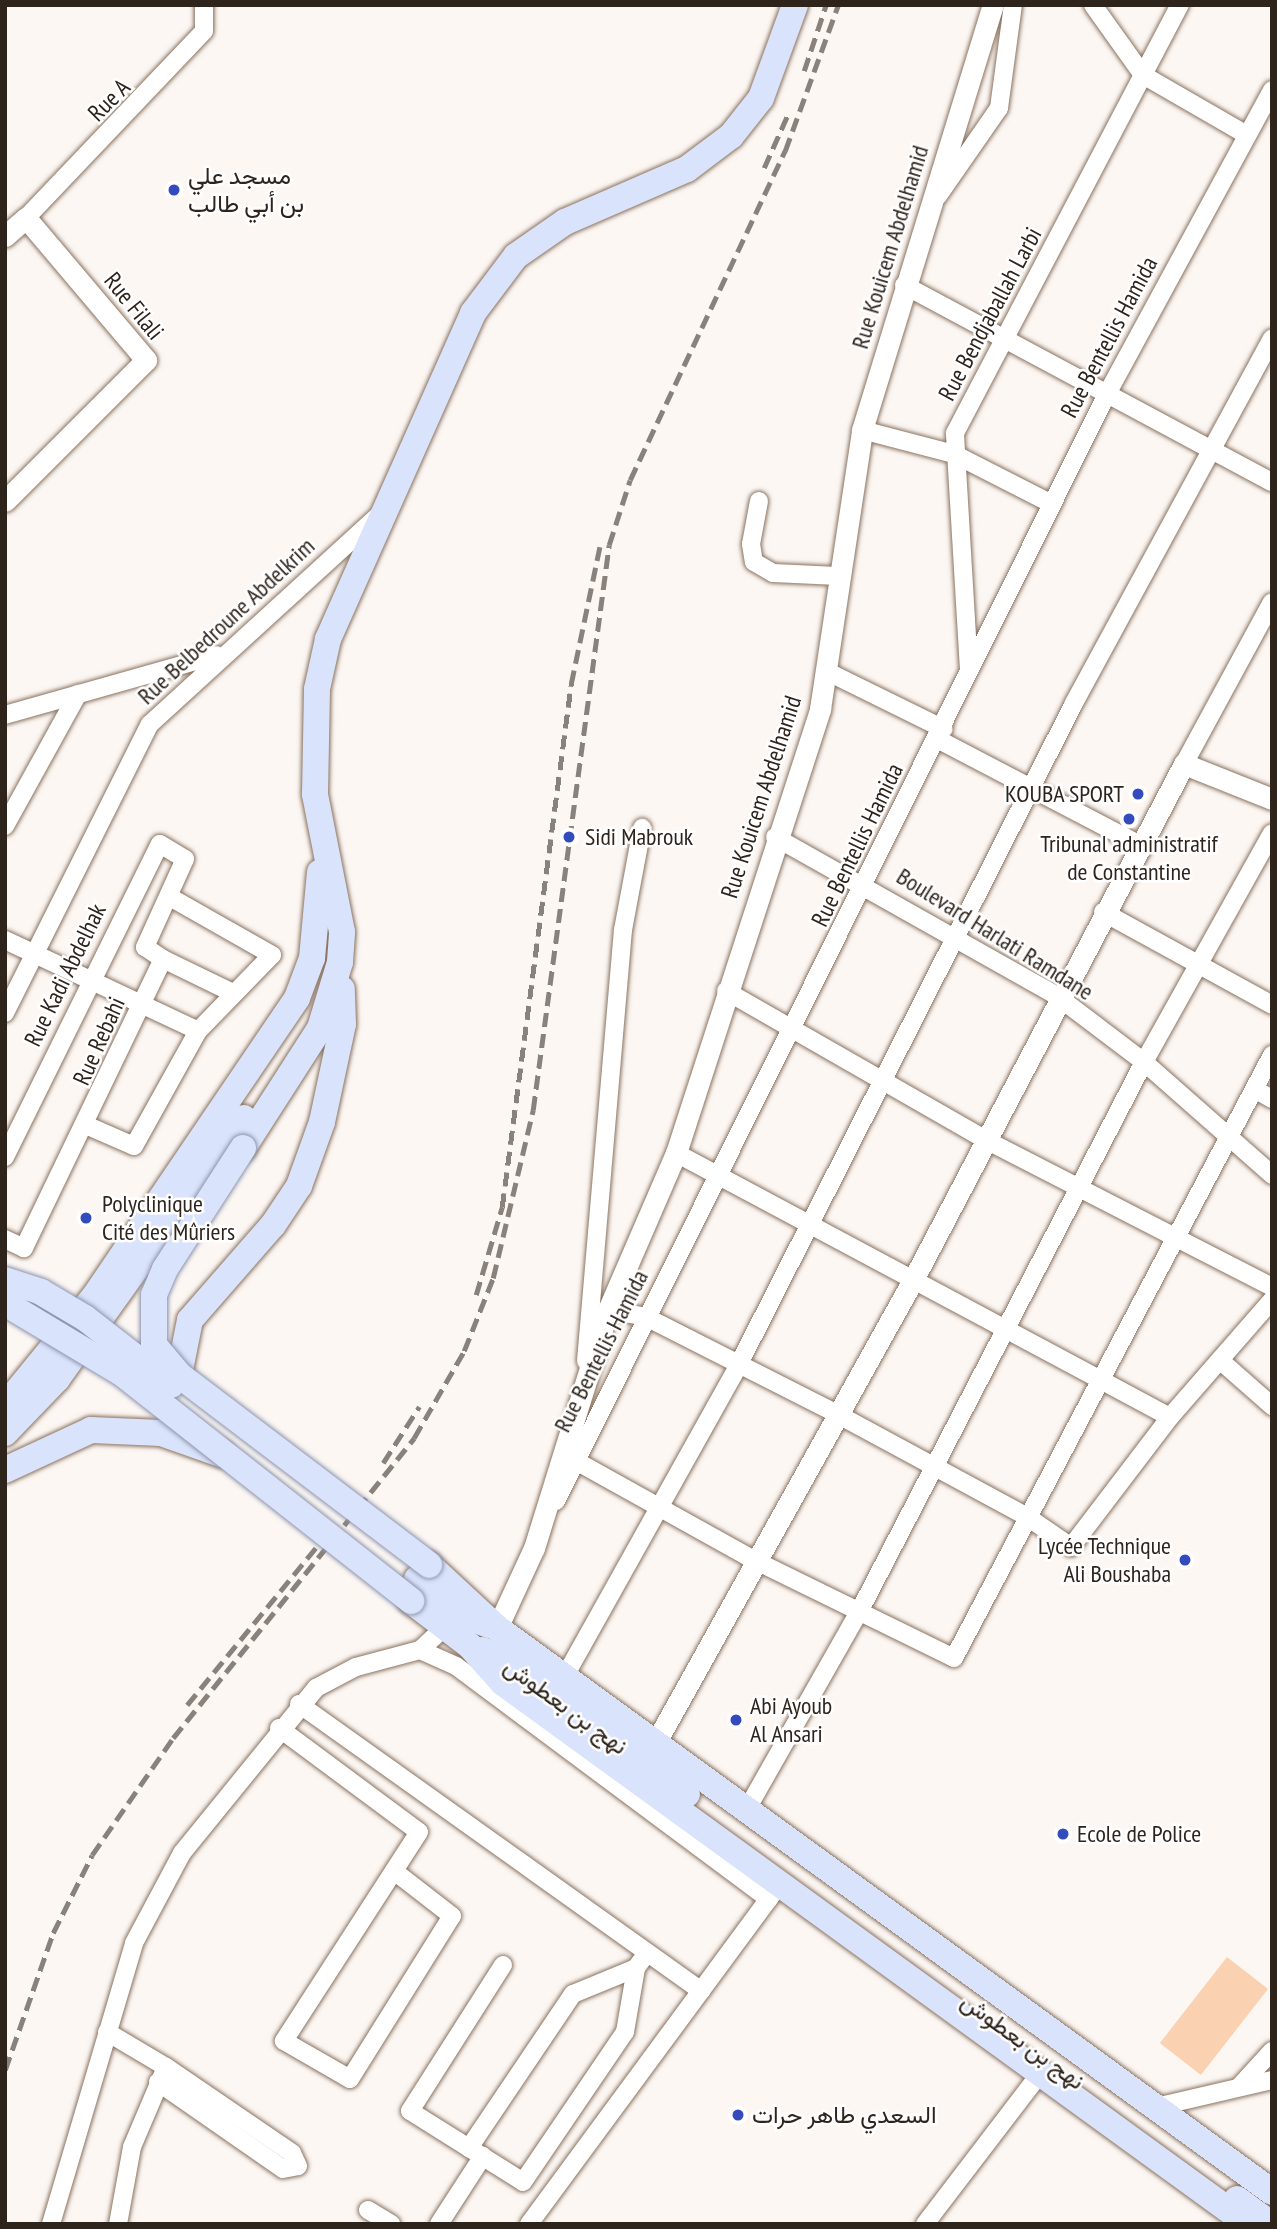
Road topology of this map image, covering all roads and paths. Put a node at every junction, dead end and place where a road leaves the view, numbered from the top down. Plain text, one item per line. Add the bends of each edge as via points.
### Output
1 (204, 5) edge
2 (794, 5) edge
3 (993, 5) edge
4 (1013, 5) edge
5 (1093, 5) edge
6 (1180, 5) edge
7 (1143, 75) junction
8 (1272, 90) edge
9 (1247, 135) junction
10 (928, 211) junction
11 (26, 218) junction
12 (5, 236) edge
13 (904, 285) junction
14 (1272, 338) edge
15 (1004, 339) junction
16 (1107, 394) junction
17 (862, 430) junction
18 (1215, 452) junction
19 (954, 454) junction
20 (1272, 482) edge
21 (5, 500) edge
22 (759, 501) dead end
23 (1052, 504) junction
24 (389, 506) junction
25 (838, 576) junction
26 (1272, 602) edge
27 (220, 654) junction
28 (826, 671) junction
29 (969, 673) junction
30 (78, 694) junction
31 (5, 715) edge
32 (942, 734) junction
33 (1184, 764) junction
34 (1034, 789) junction
35 (1272, 799) edge
36 (5, 826) edge
37 (642, 828) dead end
38 (1272, 833) edge
39 (775, 837) junction
40 (322, 838) junction
41 (1140, 845) junction
42 (867, 884) junction
43 (170, 897) junction
44 (1103, 912) junction
45 (960, 936) junction
46 (5, 940) edge
47 (34, 954) junction
48 (163, 959) junction
49 (340, 962) junction
50 (1197, 966) junction
51 (89, 979) junction
52 (726, 991) junction
53 (233, 992) junction
54 (1057, 996) junction
55 (142, 1004) junction
56 (1272, 1005) edge
57 (5, 1013) edge
58 (198, 1031) junction
59 (795, 1031) junction
60 (1272, 1055) edge
61 (1144, 1062) junction
62 (885, 1085) junction
63 (1254, 1089) junction
64 (1272, 1099) edge
65 (88, 1126) junction
66 (1229, 1136) junction
67 (984, 1139) junction
68 (676, 1153) junction
69 (5, 1157) edge
70 (1272, 1175) edge
71 (718, 1176) junction
72 (1082, 1186) junction
73 (811, 1226) junction
74 (1178, 1235) junction
75 (5, 1239) edge
76 (914, 1278) junction
77 (5, 1280) edge
78 (1272, 1287) edge
79 (1272, 1300) edge
80 (5, 1303) edge
81 (608, 1310) junction
82 (646, 1317) junction
83 (1007, 1328) junction
84 (1222, 1362) junction
85 (738, 1366) junction
86 (179, 1375) junction
87 (1104, 1380) junction
88 (585, 1381) junction
89 (5, 1406) edge
90 (1272, 1406) edge
91 (837, 1414) junction
92 (1170, 1417) junction
93 (5, 1433) edge
94 (569, 1456) junction
95 (230, 1458) junction
96 (934, 1465) junction
97 (5, 1470) edge
98 (660, 1505) junction
99 (1029, 1517) junction
100 (756, 1561) junction
101 (419, 1582) junction
102 (859, 1612) junction
103 (445, 1627) junction
104 (497, 1628) junction
105 (470, 1646) junction
106 (420, 1650) junction
107 (569, 1679) junction
108 (299, 1704) junction
109 (279, 1728) junction
110 (658, 1744) junction
111 (747, 1809) junction
112 (394, 1871) junction
113 (774, 1892) junction
114 (647, 1953) junction
115 (503, 1965) dead end
116 (636, 1968) junction
117 (701, 1991) junction
118 (107, 2032) junction
119 (1272, 2051) edge
120 (1042, 2071) junction
121 (162, 2074) junction
122 (1272, 2080) edge
123 (1239, 2087) junction
124 (1156, 2107) junction
125 (238, 2126) dead end
126 (476, 2152) junction
127 (1272, 2192) edge
128 (1272, 2209) edge
129 (368, 2210) dead end
130 (51, 2224) edge
131 (118, 2224) edge
132 (391, 2224) edge
133 (439, 2224) edge
134 (529, 2224) edge
135 (925, 2224) edge
136 (1248, 2224) edge
137 (1271, 2224) edge

1 - 11 street, Rue A via 204,30 196,40
2 - 24 main road via 761,98 732,136 687,169 565,222 516,256 473,313
3 - 10 street, Rue Kouicem Abdelhamid
4 - 10 street via 999,108
5 - 7 street
6 - 7 street, Rue Bendjaballah Larbi
7 - 9 street
7 - 15 street, Rue Bendjaballah Larbi
8 - 9 street, Rue Bentellis Hamida
9 - 16 street, Rue Bentellis Hamida
10 - 13 street, Rue Kouicem Abdelhamid
11 - 12 street
11 - 21 street, Rue Filali via 146,360
13 - 15 street
13 - 17 street, Rue Kouicem Abdelhamid
14 - 18 street
15 - 16 street
15 - 19 street, Rue Bendjaballah Larbi via 955,433
16 - 18 street
16 - 23 street, Rue Bentellis Hamida
17 - 19 street
17 - 25 street, Rue Kouicem Abdelhamid
18 - 20 street
18 - 34 street via 1074,703
19 - 23 street
19 - 29 street, Rue Bendjaballah Larbi
22 - 25 street via 751,544 754,562 773,573
23 - 29 street, Rue Bentellis Hamida
24 - 27 street, Rue Belbedroune Abdelkrim
24 - 40 main road via 328,639 317,689 315,794
25 - 28 street, Rue Kouicem Abdelhamid
26 - 33 street
27 - 30 street
27 - 47 street, Rue Belbedroune Abdelkrim via 150,724
28 - 32 street
28 - 39 street, Rue Kouicem Abdelhamid via 820,709
29 - 32 street, Rue Bentellis Hamida
30 - 31 street
30 - 36 street
32 - 34 street
32 - 42 street, Rue Bentellis Hamida
33 - 35 street
33 - 41 street
34 - 41 street
34 - 45 street
37 - 88 street via 624,930
38 - 50 street
39 - 42 street, Boulevard Harlati Ramdane
39 - 52 street, Rue Kouicem Abdelhamid
40 - 49 main road via 342,932
40 - 89 main road via 312,958 297,998 94,1297
40 - 93 main road via 329,958 307,1022 175,1222 58,1379
41 - 44 street
42 - 45 street, Boulevard Harlati Ramdane
42 - 59 street, Rue Bentellis Hamida
43 - 48 street via 145,947
43 - 51 street, Rue Kadi Abdelhak via 185,859 157,844
43 - 53 street via 272,953
44 - 50 street
44 - 54 street
45 - 54 street, Boulevard Harlati Ramdane
45 - 62 street
46 - 47 street
47 - 51 street
47 - 57 street, Rue Belbedroune Abdelkrim
48 - 53 street
48 - 55 street, Rue Rebahi
49 - 86 main road via 342,1024 322,1122 299,1186 274,1225 190,1320
49 - 86 main road, bridge via 320,1028 154,1295 154,1345
50 - 56 street
50 - 61 street
51 - 55 street
51 - 69 street, Rue Kadi Abdelhak
52 - 59 street
52 - 68 street, Rue Kouicem Abdelhamid
53 - 58 street
54 - 61 street, Boulevard Harlati Ramdane
54 - 67 street
55 - 58 street
55 - 65 street, Rue Rebahi
58 - 65 street via 134,1146
59 - 62 street
59 - 71 street, Rue Bentellis Hamida
60 - 63 street
61 - 66 street, Boulevard Harlati Ramdane
61 - 72 street
62 - 67 street
62 - 73 street
63 - 64 street
63 - 66 street
65 - 75 street, Rue Rebahi via 24,1248
66 - 70 street, Boulevard Harlati Ramdane
66 - 74 street
67 - 72 street
67 - 76 street
68 - 71 street
68 - 81 street, Rue Kouicem Abdelhamid
71 - 73 street
71 - 82 street, Rue Bentellis Hamida
72 - 74 street
72 - 83 street
73 - 76 street
73 - 85 street
74 - 78 street
74 - 87 street
76 - 83 street
76 - 91 street
77 - 101 main road, bridge via 41,1292 85,1318
79 - 84 street
80 - 95 main road, bridge via 123,1374
81 - 82 street
81 - 88 street, Rue Kouicem Abdelhamid
82 - 85 street
82 - 94 street, Rue Bentellis Hamida
83 - 87 street
83 - 96 street
84 - 90 street
84 - 92 street
85 - 91 street
85 - 98 street
86 - 101 main road, bridge
87 - 92 street
87 - 99 street
88 - 94 street, Rue Kouicem Abdelhamid
91 - 96 street
91 - 100 street
92 - 99 street via 1071,1547
94 - 98 street
94 - 104 street, Rue Kouicem Abdelhamid
95 - 97 main road via 127,1427 91,1430
95 - 101 main road, bridge
96 - 99 street
96 - 102 street
98 - 100 street
98 - 107 street
99 - 102 street via 954,1658
100 - 102 street
100 - 110 street
101 - 103 main road
101 - 104 main road via 460,1614
102 - 111 street
103 - 105 main road
103 - 106 street
104 - 107 main road
105 - 113 main road, نهج بن بعطوش via 503,1683
105 - 137 main road, نهج بن بعطوش via 501,1657
106 - 108 street via 336,1676
106 - 113 street via 456,1666
107 - 110 main road, نهج بن بعطوش
107 - 128 main road, نهج بن بعطوش via 667,1762
108 - 109 street
108 - 114 street
109 - 112 street via 419,1832
109 - 118 street via 167,1877 134,1943
110 - 111 main road, نهج بن بعطوش
111 - 124 main road, نهج بن بعطوش
112 - 112 street via 284,2042 350,2079 452,1916
113 - 117 street
113 - 120 main road, نهج بن بعطوش
114 - 116 street
114 - 117 street
115 - 126 street via 410,2111
116 - 126 street via 573,1994
116 - 126 street via 625,2032 523,2182
117 - 134 street
118 - 121 street
118 - 130 street
119 - 123 street
120 - 135 street
120 - 136 main road, نهج بن بعطوش
121 - 125 street
121 - 131 street via 132,2147
122 - 123 street
123 - 124 street
124 - 127 main road, نهج بن بعطوش
126 - 133 street
129 - 132 street

